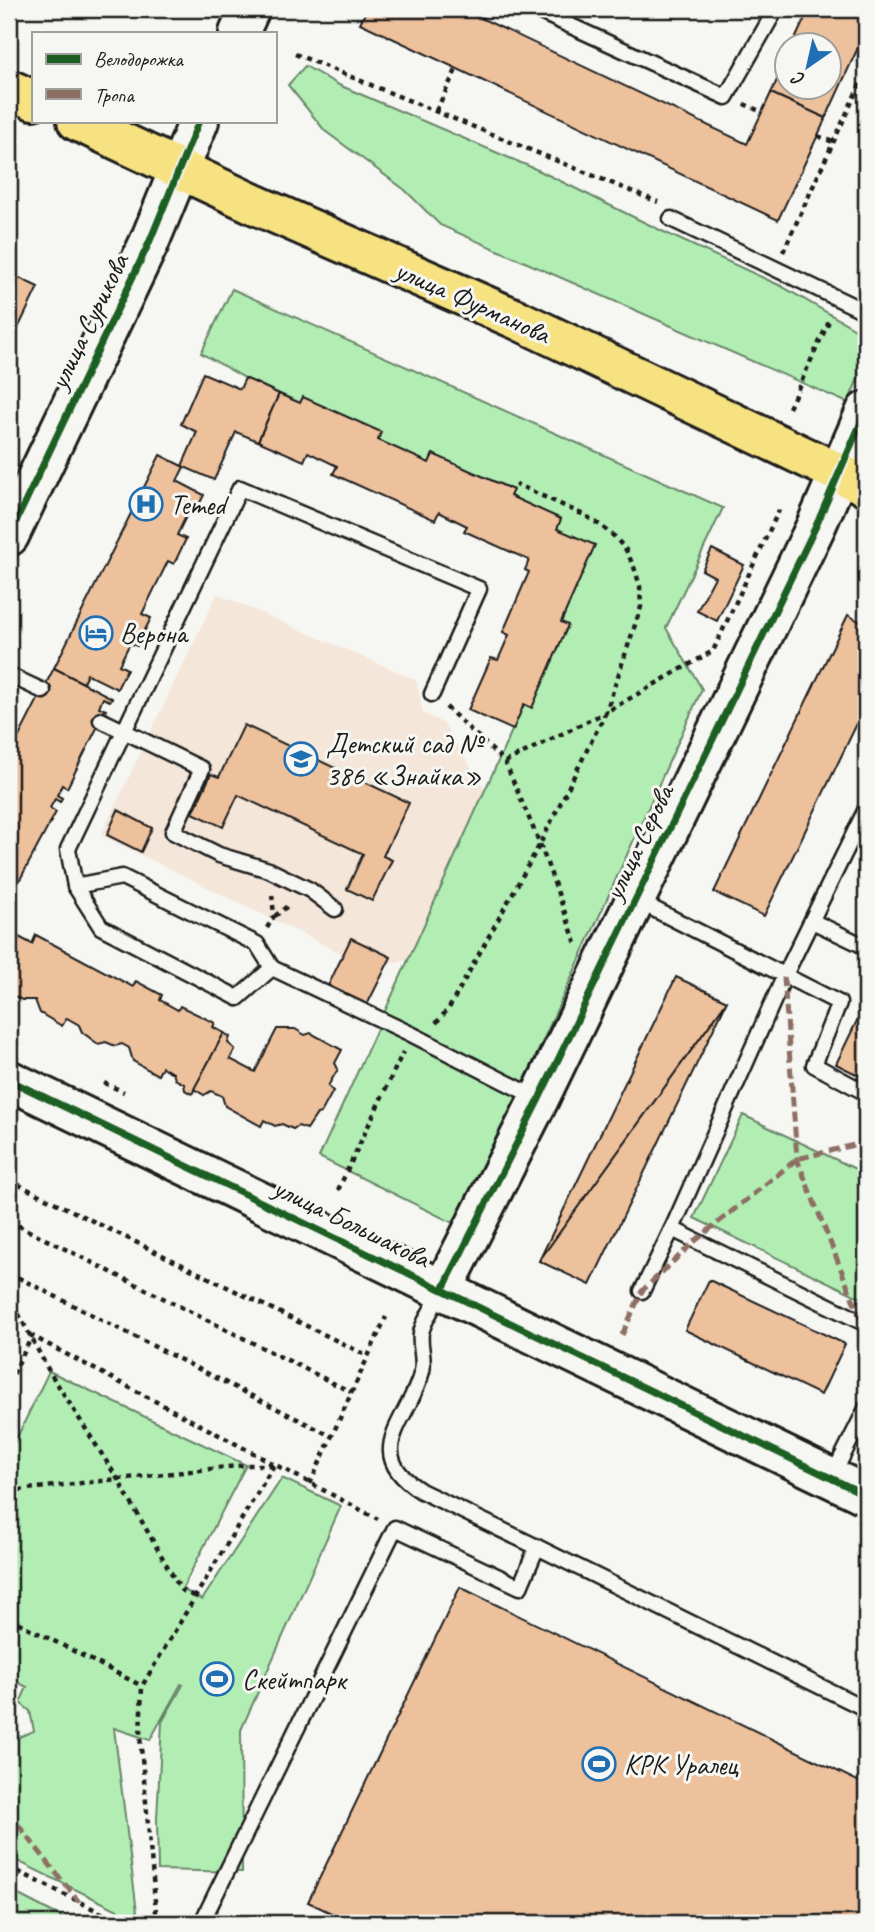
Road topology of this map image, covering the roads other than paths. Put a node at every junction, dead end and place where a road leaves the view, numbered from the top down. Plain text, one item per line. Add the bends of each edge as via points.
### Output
1 (250, 9) edge
2 (534, 9) edge
3 (776, 9) edge
4 (239, 32) edge
5 (79, 122) edge
6 (199, 122) edge
7 (179, 169) junction
8 (669, 212) road end
9 (866, 312) edge
10 (866, 411) edge
11 (852, 480) edge
12 (9, 536) edge
13 (9, 675) edge
14 (43, 691) dead end
15 (432, 694) road end
16 (101, 720) dead end
17 (125, 731) junction
18 (866, 809) edge
19 (75, 886) junction
20 (634, 898) junction
21 (335, 909) dead end
22 (812, 921) junction
23 (866, 947) edge
24 (272, 968) junction
25 (784, 977) junction
26 (9, 1080) edge
27 (866, 1093) edge
28 (539, 1099) junction
29 (671, 1229) junction
30 (443, 1289) junction
31 (642, 1291) dead end
32 (866, 1324) edge
33 (866, 1409) edge
34 (831, 1478) junction
35 (866, 1495) edge
36 (537, 1547) junction
37 (866, 1709) edge
38 (215, 1923) edge

1 - 4 street
2 - 3 lane via 726,97
5 - 7 main road, улица Фурманова
6 - 7 street, улица Сурикова
7 - 11 main road, улица Фурманова via 516,319
7 - 12 street, улица Сурикова via 149,243
8 - 9 lane
10 - 11 street, улица Серова
11 - 20 street, улица Серова via 810,538
13 - 14 lane
15 - 17 lane via 478,589 240,488
16 - 17 lane
17 - 19 lane via 68,849
17 - 21 lane via 202,769 173,832 219,855 270,870
18 - 22 lane
19 - 24 lane via 122,877 257,944
19 - 24 lane via 101,927 238,998
20 - 25 lane
20 - 28 street, улица Серова
22 - 23 lane
22 - 25 lane
24 - 28 lane
25 - 27 lane via 839,1003 814,1065
25 - 29 lane
26 - 30 street, улица Большакова
28 - 30 street, улица Серова
29 - 31 lane
29 - 32 lane
30 - 34 street, улица Большакова
30 - 36 lane via 421,1333 423,1369 393,1437 393,1467 421,1491
33 - 34 lane
34 - 35 street, улица Большакова
36 - 37 lane
36 - 38 lane via 520,1587 395,1528 204,1918

